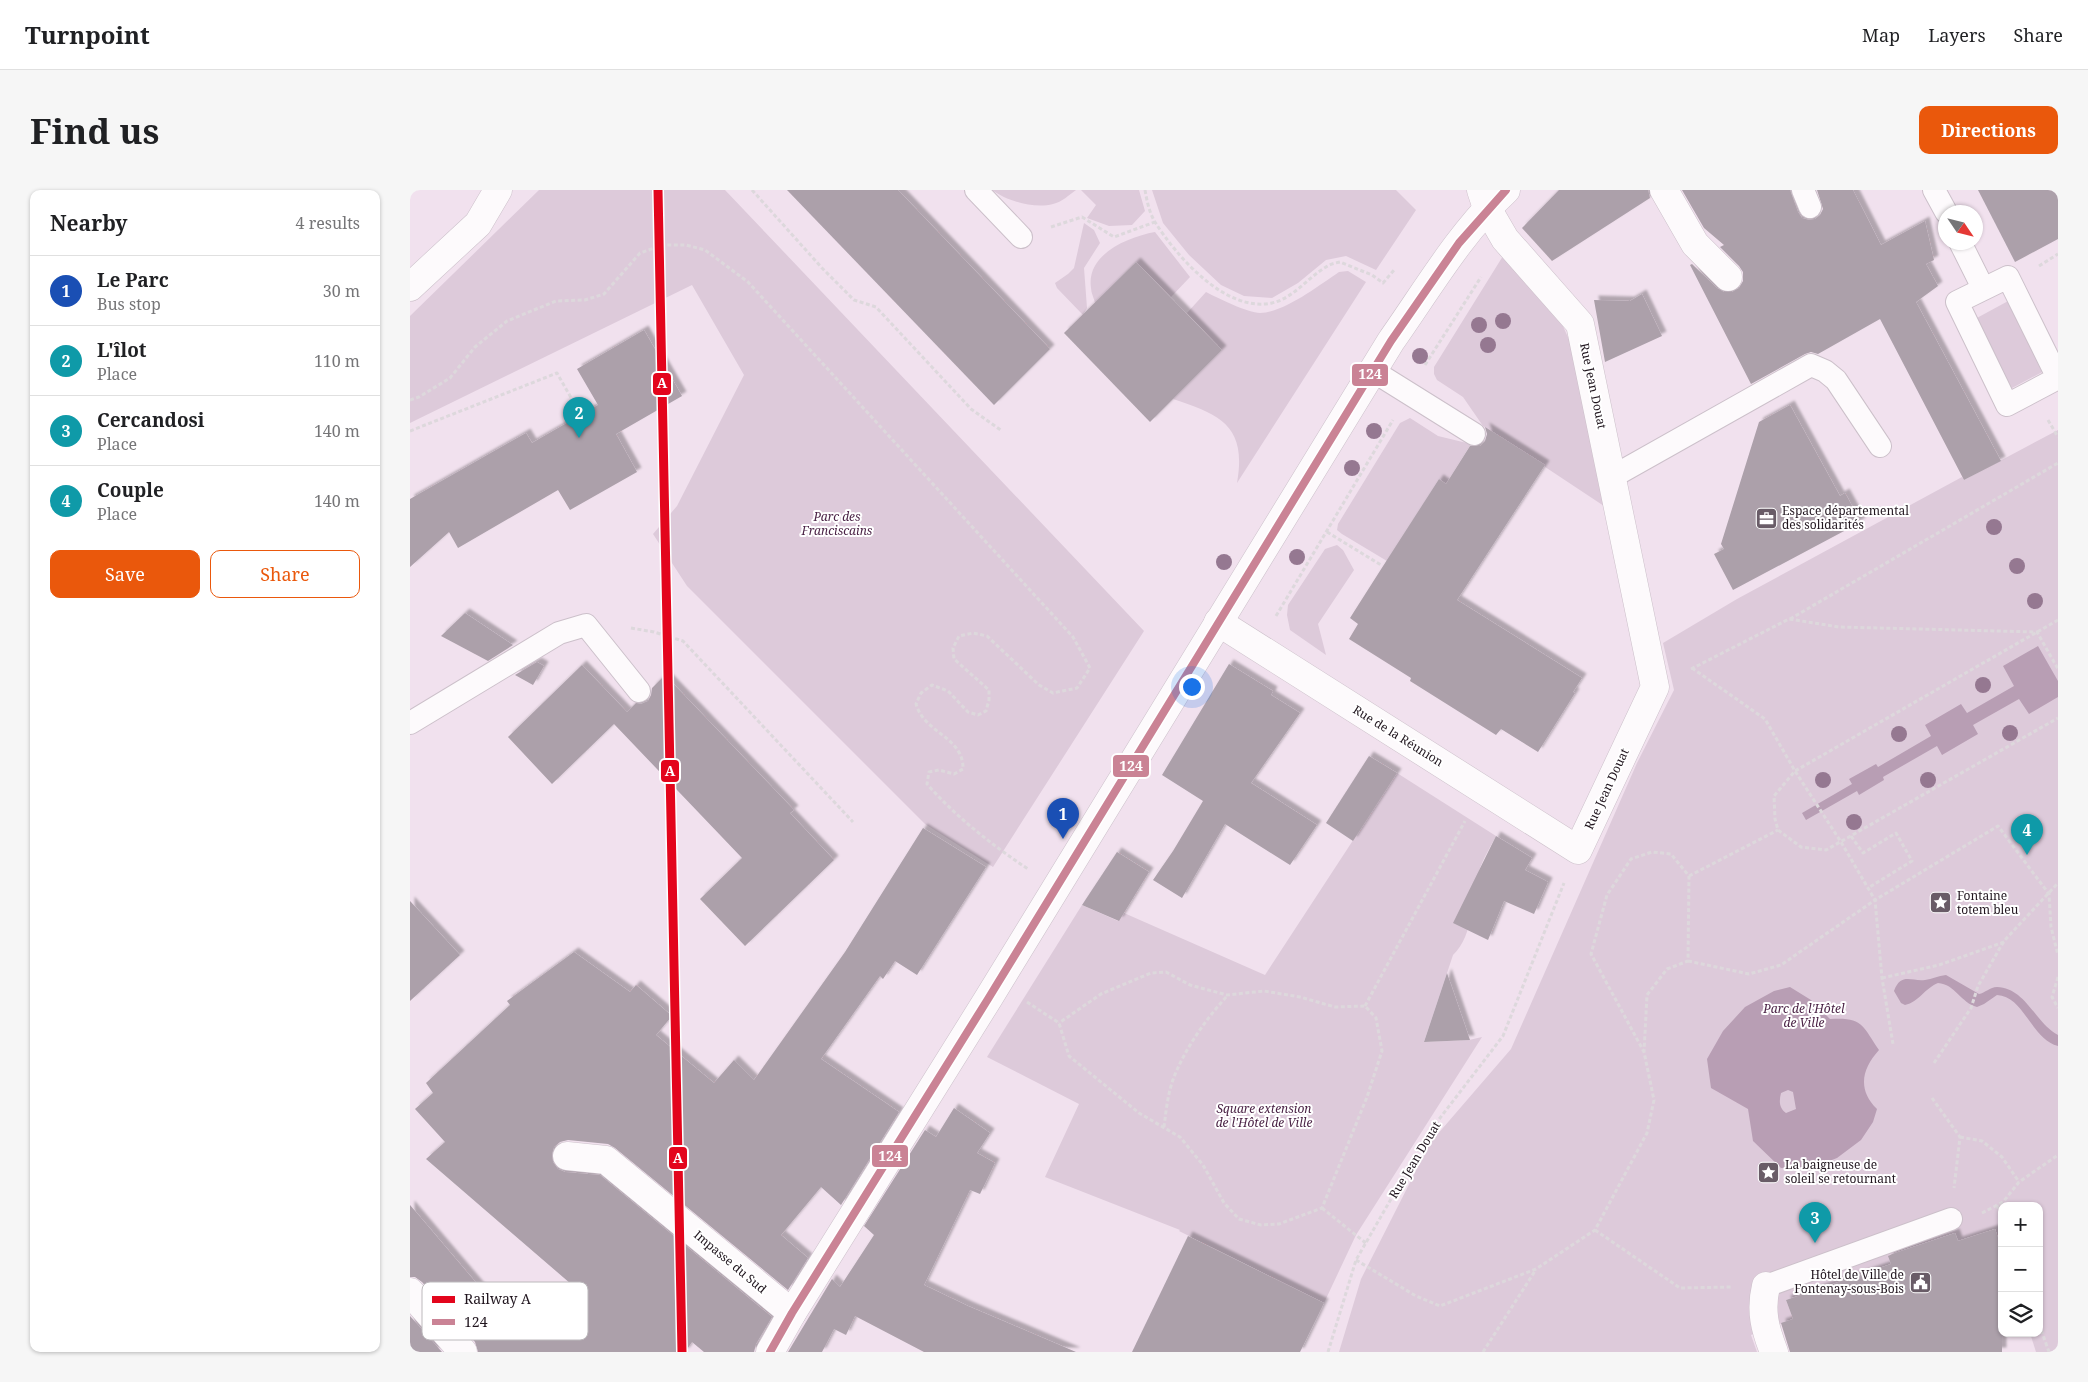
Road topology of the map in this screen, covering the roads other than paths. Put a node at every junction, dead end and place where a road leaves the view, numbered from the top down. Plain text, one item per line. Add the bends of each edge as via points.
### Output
1 (498, 190) edge
2 (976, 190) edge
3 (1506, 190) edge
4 (1664, 190) edge
5 (1934, 190) edge
6 (1484, 199) edge
7 (1942, 205) edge
8 (1022, 237) road end
9 (1964, 250) edge
10 (1728, 277) dead end
11 (410, 287) edge
12 (1983, 288) junction
13 (1373, 371) junction
14 (1474, 434) dead end
15 (1880, 446) dead end
16 (1612, 477) junction
17 (1218, 622) junction
18 (639, 691) dead end
19 (410, 723) edge
20 (1578, 850) joint
21 (567, 1156) dead end
22 (1951, 1219) road end
23 (1766, 1286) joint
24 (410, 1292) edge
25 (422, 1306) edge
26 (792, 1313) junction
27 (452, 1340) edge
28 (463, 1352) edge
29 (770, 1352) edge
30 (1774, 1352) edge

1 - 11 street via 478,224
2 - 8 lane
3 - 6 street
4 - 10 street via 1694,244
5 - 7 lane
6 - 13 street
6 - 16 street, Rue Jean Douat via 1505,239 1580,324
9 - 12 lane
12 - 12 lane via 2008,277 2058,378 2007,405 1957,302
13 - 14 lane
13 - 17 street
15 - 16 lane via 1836,380 1811,365
16 - 20 street, Rue Jean Douat via 1655,687
17 - 20 street, Rue de la Réunion
17 - 26 street
18 - 19 lane via 586,625 559,633
21 - 26 street, Impasse du Sud via 606,1160
22 - 23 lane
23 - 30 street via 1762,1301 1765,1329
24 - 25 street
26 - 29 street
27 - 28 street

